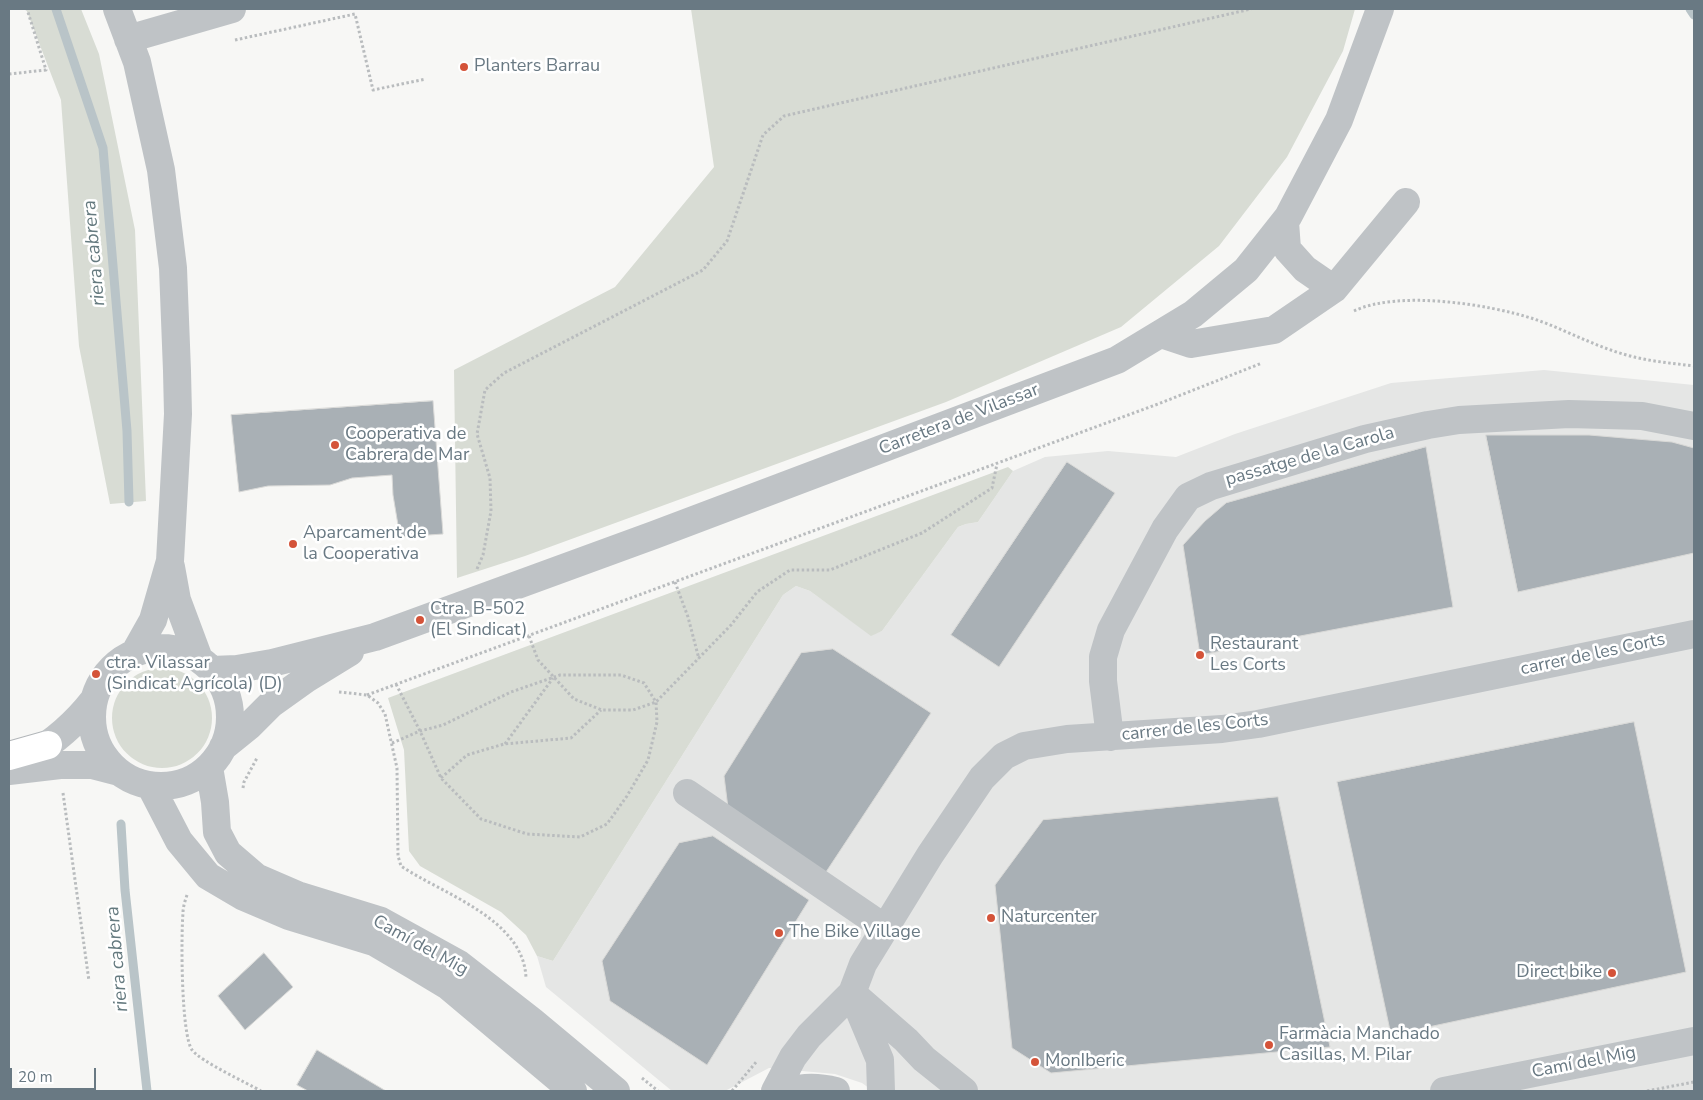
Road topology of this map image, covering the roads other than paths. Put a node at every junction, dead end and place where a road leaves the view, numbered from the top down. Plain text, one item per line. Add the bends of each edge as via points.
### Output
1 (117, 9) edge
2 (232, 9) edge
3 (1380, 9) edge
4 (128, 39) junction
5 (1406, 202) dead end
6 (1285, 222) junction
7 (1334, 289) junction
8 (1161, 334) junction
9 (1694, 426) edge
10 (170, 560) junction
11 (1694, 634) edge
12 (374, 637) junction
13 (135, 652) junction
14 (205, 664) junction
15 (93, 700) junction
16 (1110, 736) junction
17 (54, 755) junction
18 (9, 756) edge
19 (216, 757) junction
20 (9, 771) edge
21 (119, 772) junction
22 (150, 785) junction
23 (686, 793) dead end
24 (885, 928) junction
25 (852, 993) junction
26 (1694, 1040) edge
27 (573, 1091) edge
28 (616, 1091) edge
29 (775, 1091) edge
30 (790, 1091) edge
31 (836, 1091) edge
32 (881, 1091) edge
33 (964, 1091) edge
34 (1444, 1091) edge

1 - 4 street
2 - 4 street
3 - 6 street, Carretera de Vilassar via 1340,120
4 - 10 street via 137,62 161,170 173,268 178,414
5 - 7 street
6 - 7 street via 1287,249 1305,269
6 - 8 street, Carretera de Vilassar via 1246,270 1193,314
7 - 8 street via 1274,330 1191,344
8 - 12 street, Carretera de Vilassar via 1117,360 654,536
9 - 16 street, passatge de la Carola via 1642,416 1569,414 1435,424 1365,439 1211,486 1188,497 1164,529 1111,630 1103,657
10 - 13 street via 153,620
10 - 14 street via 177,600
11 - 16 street, carrer de les Corts via 1258,724
12 - 14 street via 237,669
12 - 19 street via 271,704
13 - 14 street via 157,647 176,649
13 - 15 street via 104,677
14 - 19 street via 227,695 230,719
15 - 17 street
15 - 21 street via 94,738 104,756
16 - 24 street, carrer de les Corts via 1024,746 1004,756 982,778
17 - 18 highway
17 - 20 street
17 - 21 street
19 - 22 street via 197,776 181,783
19 - 28 street, Camí del Mig via 217,832 228,853 256,877 300,896 381,921 459,964
21 - 22 street
22 - 27 street, Camí del Mig via 179,842 208,876 242,896 289,916 374,942 405,960 448,986
23 - 24 street
24 - 25 street, carrer de les Corts via 863,964
25 - 29 street via 809,1036
25 - 32 street via 880,1060
25 - 33 street
26 - 34 street, Camí del Mig
30 - 31 street via 818,1087

